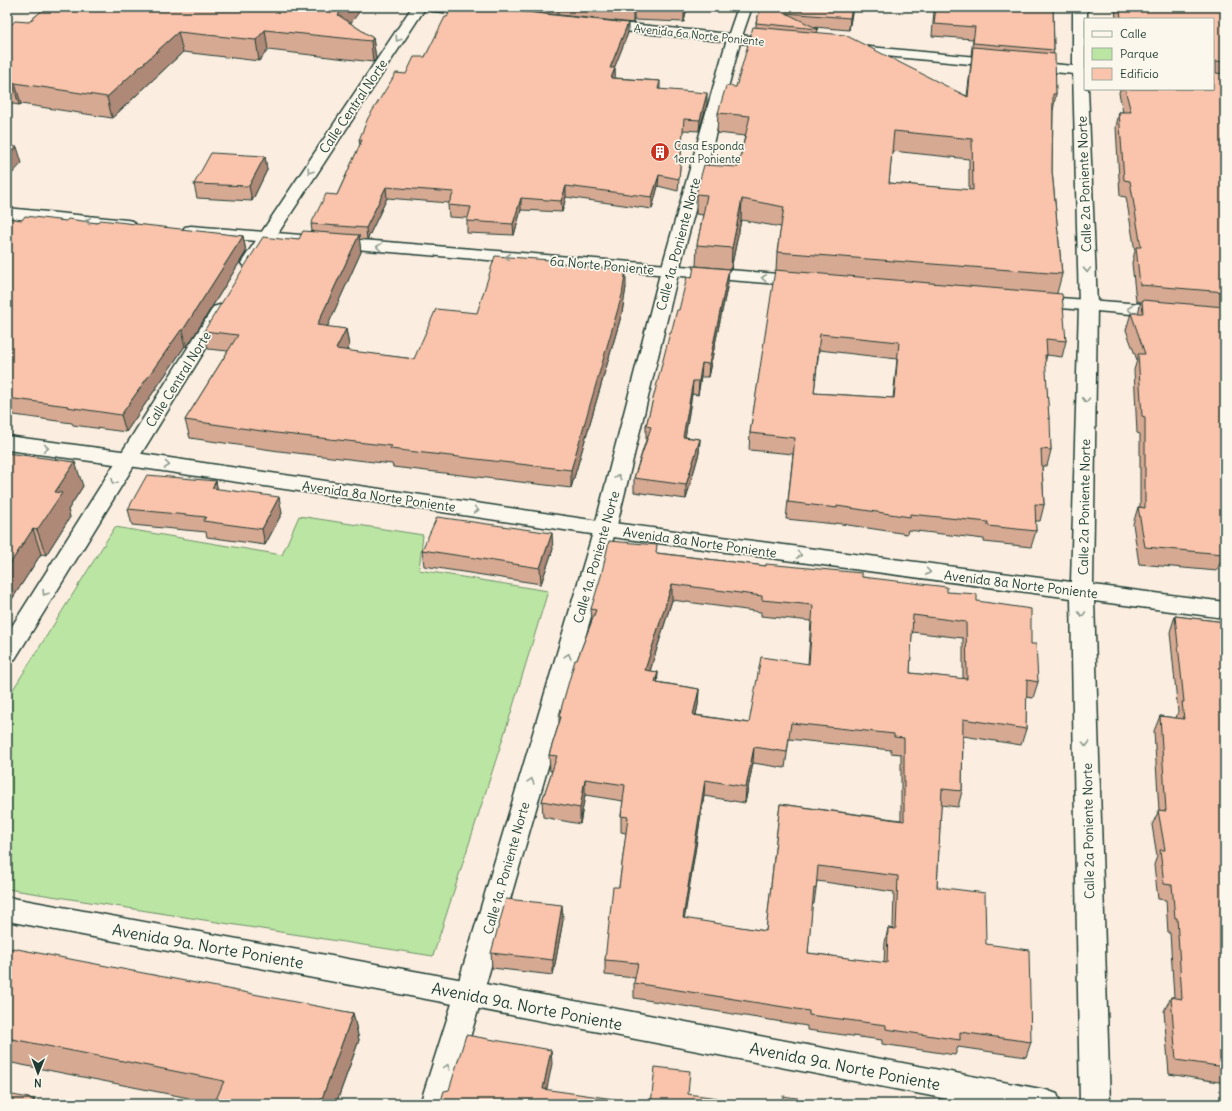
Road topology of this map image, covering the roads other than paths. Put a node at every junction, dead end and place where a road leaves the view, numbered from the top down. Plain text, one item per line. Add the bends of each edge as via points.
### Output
1 (419, 7) edge
2 (433, 7) edge
3 (745, 7) edge
4 (1080, 7) edge
5 (497, 14) edge
6 (584, 23) edge
7 (734, 39) junction
8 (789, 44) edge
9 (836, 48) edge
10 (1082, 71) edge
11 (7, 214) edge
12 (140, 226) edge
13 (172, 229) edge
14 (266, 238) junction
15 (670, 270) junction
16 (241, 278) edge
17 (820, 283) edge
18 (228, 298) edge
19 (1017, 299) edge
20 (1088, 305) junction
21 (1225, 316) edge
22 (7, 443) edge
23 (129, 459) junction
24 (605, 529) junction
25 (1082, 592) junction
26 (1225, 610) edge
27 (7, 653) edge
28 (7, 909) edge
29 (469, 994) junction
30 (435, 1104) edge
31 (1046, 1104) edge
32 (1094, 1104) edge

1 -> 14 street, Calle Central Norte
2 - 5 street
3 - 7 street, Calle 1a. Poniente Norte
4 - 10 street, Calle 2a Poniente Norte
6 - 7 street, Avenida 6a Norte Poniente
7 - 8 street, Avenida 6a Norte Poniente
7 - 15 street, Calle 1a. Poniente Norte
9 - 10 street
10 -> 20 street, Calle 2a Poniente Norte
12 -> 11 street
13 - 14 street, 6a Norte Poniente
15 -> 14 street, 6a Norte Poniente
14 - 16 street, Calle Central Norte
17 -> 15 street, 6a Norte Poniente
24 -> 15 street, Calle 1a. Poniente Norte
18 - 23 street, Calle Central Norte
19 - 20 street
21 -> 20 street
20 -> 25 street, Calle 2a Poniente Norte
22 -> 23 street, Avenida 8a Norte Poniente
23 -> 24 street, Avenida 8a Norte Poniente
23 -> 27 street, Calle Central Norte
24 -> 25 street, Avenida 8a Norte Poniente
29 -> 24 street, Calle 1a. Poniente Norte
25 - 26 street, Avenida 8a Norte Poniente
25 -> 32 street, Calle 2a Poniente Norte
28 - 29 street, Avenida 9a. Norte Poniente
30 -> 29 street, Calle 1a. Poniente Norte
29 - 31 street, Avenida 9a. Norte Poniente

